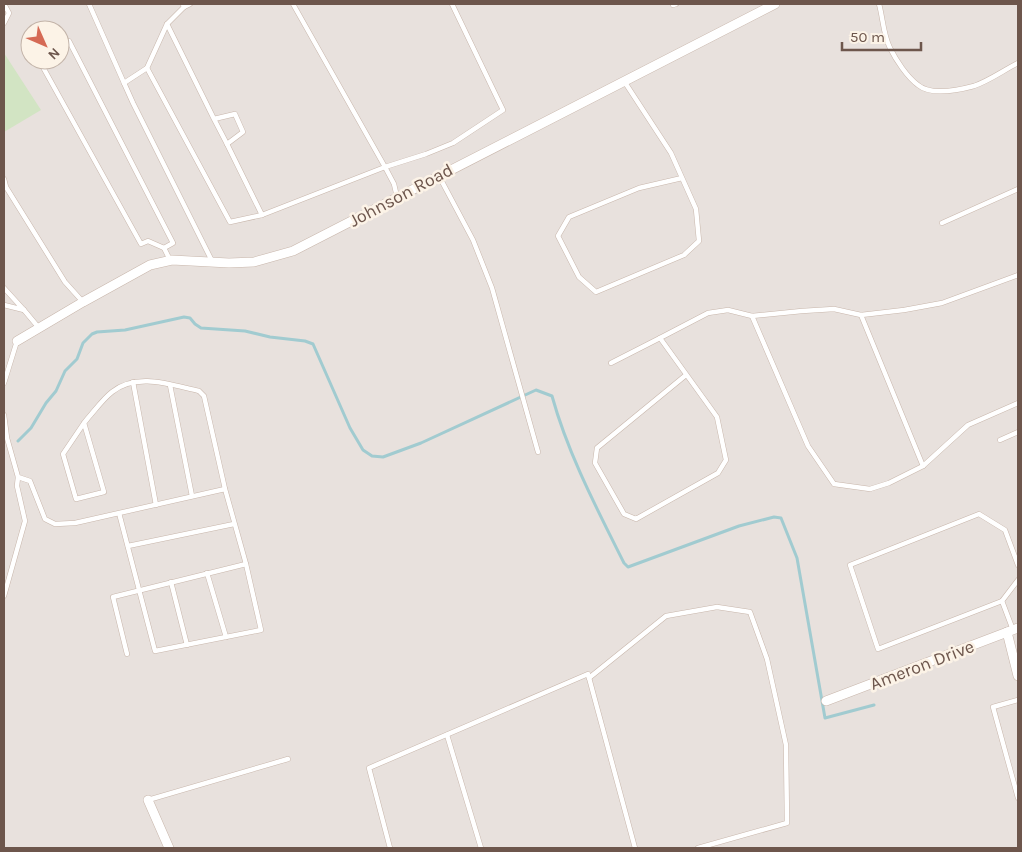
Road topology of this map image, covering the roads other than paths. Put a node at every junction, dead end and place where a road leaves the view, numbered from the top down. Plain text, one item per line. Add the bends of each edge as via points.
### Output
1 (4, 4) edge
2 (89, 4) edge
3 (190, 4) edge
4 (293, 4) edge
5 (452, 4) edge
6 (775, 4) edge
7 (879, 4) edge
8 (184, 5) edge
9 (4, 23) edge
10 (167, 24) junction
11 (70, 43) edge
12 (1018, 63) edge
13 (147, 68) junction
14 (45, 70) edge
15 (624, 81) junction
16 (124, 83) junction
17 (214, 119) junction
18 (227, 144) junction
19 (385, 166) junction
20 (439, 176) junction
21 (682, 178) junction
22 (4, 179) edge
23 (1018, 189) edge
24 (398, 197) junction
25 (262, 216) junction
26 (942, 223) dead end
27 (164, 248) junction
28 (170, 260) junction
29 (212, 261) junction
30 (1018, 275) edge
31 (4, 288) edge
32 (83, 302) junction
33 (4, 305) edge
34 (24, 310) junction
35 (752, 316) junction
36 (861, 316) junction
37 (40, 328) junction
38 (660, 338) junction
39 (16, 341) joint
40 (611, 363) dead end
41 (686, 375) junction
42 (133, 382) junction
43 (4, 383) edge
44 (170, 385) junction
45 (1018, 403) edge
46 (4, 416) edge
47 (84, 423) junction
48 (1018, 432) edge
49 (1000, 440) dead end
50 (538, 452) dead end
51 (922, 466) junction
52 (18, 477) junction
53 (225, 489) junction
54 (192, 496) junction
55 (156, 504) junction
56 (119, 513) junction
57 (234, 524) junction
58 (128, 546) junction
59 (246, 564) junction
60 (1018, 565) edge
61 (207, 573) junction
62 (1018, 580) edge
63 (171, 582) junction
64 (139, 591) junction
65 (4, 596) edge
66 (1002, 601) junction
67 (1013, 630) edge
68 (226, 637) junction
69 (187, 645) junction
70 (127, 654) dead end
71 (1018, 676) edge
72 (589, 678) junction
73 (1018, 700) edge
74 (826, 701) dead end
75 (447, 734) junction
76 (288, 759) dead end
77 (1018, 798) edge
78 (148, 800) joint
79 (169, 848) edge
80 (390, 848) edge
81 (481, 848) edge
82 (635, 848) edge
83 (698, 848) edge

1 - 9 lane via 9,12
2 - 16 lane
3 - 8 lane
4 - 19 lane
5 - 19 lane via 503,110 453,144
6 - 15 street, Johnson Road
7 - 12 lane via 890,48 908,75 928,91 975,86
8 - 10 lane
10 - 13 lane
10 - 17 lane
11 - 27 lane via 173,243
13 - 16 lane
13 - 25 lane via 230,222
14 - 27 lane via 141,244 148,241
15 - 20 street, Johnson Road
15 - 21 lane via 671,153
16 - 29 lane
17 - 18 lane
17 - 18 lane via 235,114 244,132
18 - 25 lane
19 - 24 lane
19 - 25 lane
20 - 24 street, Johnson Road
20 - 50 lane via 473,240 492,288
21 - 21 lane via 696,209 699,241 684,255 596,292 579,277 558,236 569,217 639,188
22 - 32 lane via 64,282
23 - 26 lane
24 - 29 street, Johnson Road via 294,251 254,262
27 - 28 lane
28 - 29 street, Johnson Road
28 - 32 street, Johnson Road via 144,268
30 - 36 lane via 942,303
31 - 34 lane
32 - 37 street, Johnson Road
33 - 34 lane
34 - 37 lane
35 - 36 lane via 834,309
35 - 38 lane via 728,310 708,313
35 - 51 lane via 808,446 834,484 870,489
36 - 51 lane
37 - 39 street, Johnson Road
38 - 40 lane
38 - 41 lane
39 - 43 lane
41 - 41 lane via 717,417 726,460 718,473 636,519 624,514 595,463 597,448
42 - 44 lane via 144,380
42 - 47 lane via 112,391
42 - 55 lane
44 - 53 lane via 199,391 204,396
44 - 54 lane
45 - 51 lane via 968,425
46 - 52 lane
47 - 47 lane via 63,454 76,498 104,492
48 - 49 lane
52 - 56 lane via 30,481 45,519 55,524
52 - 65 lane via 24,521
53 - 54 lane
53 - 57 lane
54 - 55 lane
55 - 56 lane
56 - 58 lane
57 - 58 lane
57 - 59 lane
58 - 64 lane
59 - 61 lane
59 - 68 lane via 261,630
60 - 66 lane via 1005,530 979,514 850,565 878,649
61 - 63 lane
61 - 68 lane
62 - 66 lane
63 - 64 lane
63 - 69 lane
64 - 69 lane via 155,651
64 - 70 lane via 113,598
66 - 67 lane
67 - 71 street
67 - 74 street, Ameron Drive
68 - 69 lane
72 - 75 lane via 588,674
72 - 82 lane
72 - 83 lane via 666,616 717,607 750,612 767,659 786,745 787,823
73 - 77 lane via 993,707
75 - 80 lane via 370,768
75 - 81 lane
76 - 78 lane
78 - 79 street

